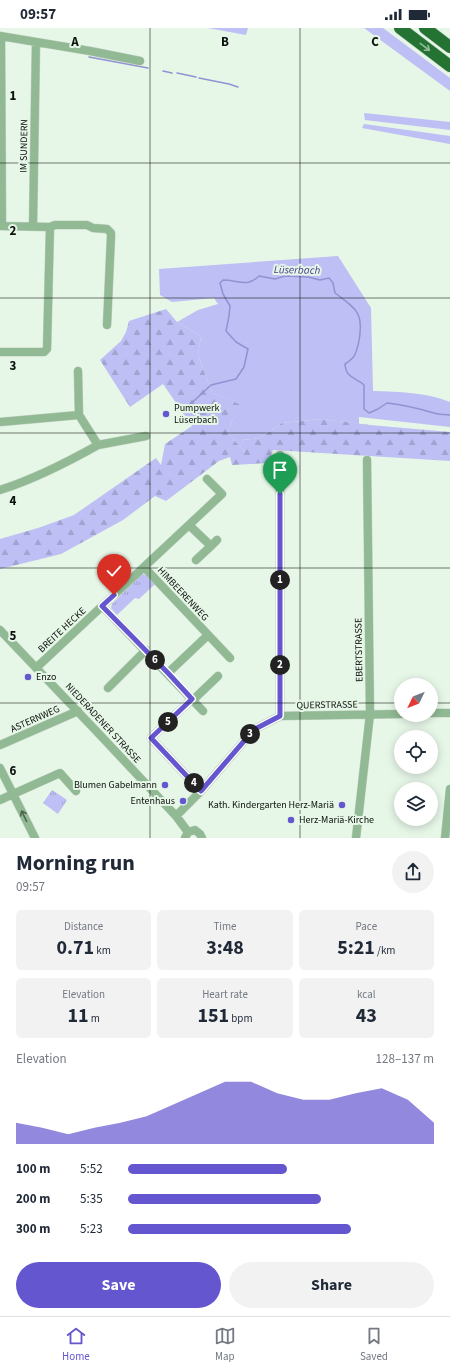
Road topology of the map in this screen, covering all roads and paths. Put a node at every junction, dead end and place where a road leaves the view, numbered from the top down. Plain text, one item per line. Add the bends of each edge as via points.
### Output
1 (400, 28) edge
2 (425, 28) edge
3 (0, 36) edge
4 (36, 42) junction
5 (450, 47) edge
6 (140, 61) dead end
7 (450, 66) edge
8 (1, 95) edge
9 (1, 159) edge
10 (1, 226) edge
11 (33, 226) junction
12 (50, 227) junction
13 (107, 325) dead end
14 (0, 352) edge
15 (78, 371) dead end
16 (79, 415) junction
17 (0, 422) edge
18 (146, 436) dead end
19 (98, 445) junction
20 (280, 454) dead end
21 (367, 460) dead end
22 (207, 479) dead end
23 (0, 490) edge
24 (189, 525) junction
25 (217, 540) dead end
26 (211, 546) junction
27 (196, 560) dead end
28 (144, 567) junction
29 (102, 606) junction
30 (0, 630) edge
31 (208, 635) junction
32 (146, 650) junction
33 (230, 658) dead end
34 (36, 668) junction
35 (168, 673) junction
36 (218, 676) dead end
37 (108, 688) dead end
38 (192, 700) junction
39 (78, 711) junction
40 (203, 711) dead end
41 (438, 713) edge
42 (450, 713) edge
43 (370, 714) junction
44 (394, 714) edge
45 (280, 716) junction
46 (0, 745) edge
47 (0, 768) edge
48 (450, 789) edge
49 (76, 791) dead end
50 (201, 791) junction
51 (13, 794) junction
52 (0, 800) edge
53 (176, 816) junction
54 (186, 835) edge
55 (35, 838) edge
56 (202, 838) edge
57 (356, 838) edge
58 (445, 838) edge

1 -> 7 highway
2 - 5 highway
3 - 4 street
3 - 8 street
4 - 6 street
4 - 11 street, IM SUNDERN
8 - 9 street
9 - 10 street
10 - 11 street
11 - 12 street
12 - 13 street via 87,224 109,231 111,236
12 - 14 street via 47,349 44,352
15 - 16 street
16 - 17 street
16 - 19 street
18 - 19 street
19 - 23 street via 32,479
20 - 45 street
21 - 43 street, EBERTSTRASSE
22 - 24 street, BREITE HECKE via 222,494
24 - 26 street
24 - 28 street, BREITE HECKE
25 - 26 street
26 - 27 street
28 - 29 street, BREITE HECKE
28 - 31 street, HIMBEERENWEG
29 - 32 street
29 - 34 street, BREITE HECKE
30 - 34 street, NIEDERADENER STRASSE
31 - 33 street, HIMBEERENWEG
31 - 35 street, HIMBEERENWEG
32 - 35 street
32 - 37 street
34 - 39 street, NIEDERADENER STRASSE
35 - 38 street
36 - 38 street
38 - 40 street
38 - 50 street via 151,738
39 - 46 street, ASTERNWEG
39 - 53 street, NIEDERADENER STRASSE
41 - 42 street
43 - 44 street, QUERSTRASSE
43 - 45 street, QUERSTRASSE
43 - 57 street, EBERTSTRASSE
45 - 50 street, QUERSTRASSE via 251,733
47 - 51 street
48 - 58 street
49 - 51 street via 60,774
50 - 53 street, QUERSTRASSE
51 - 52 street
55 -> 51 street
53 - 54 street, NIEDERADENER STRASSE
54 - 56 street via 195,830

